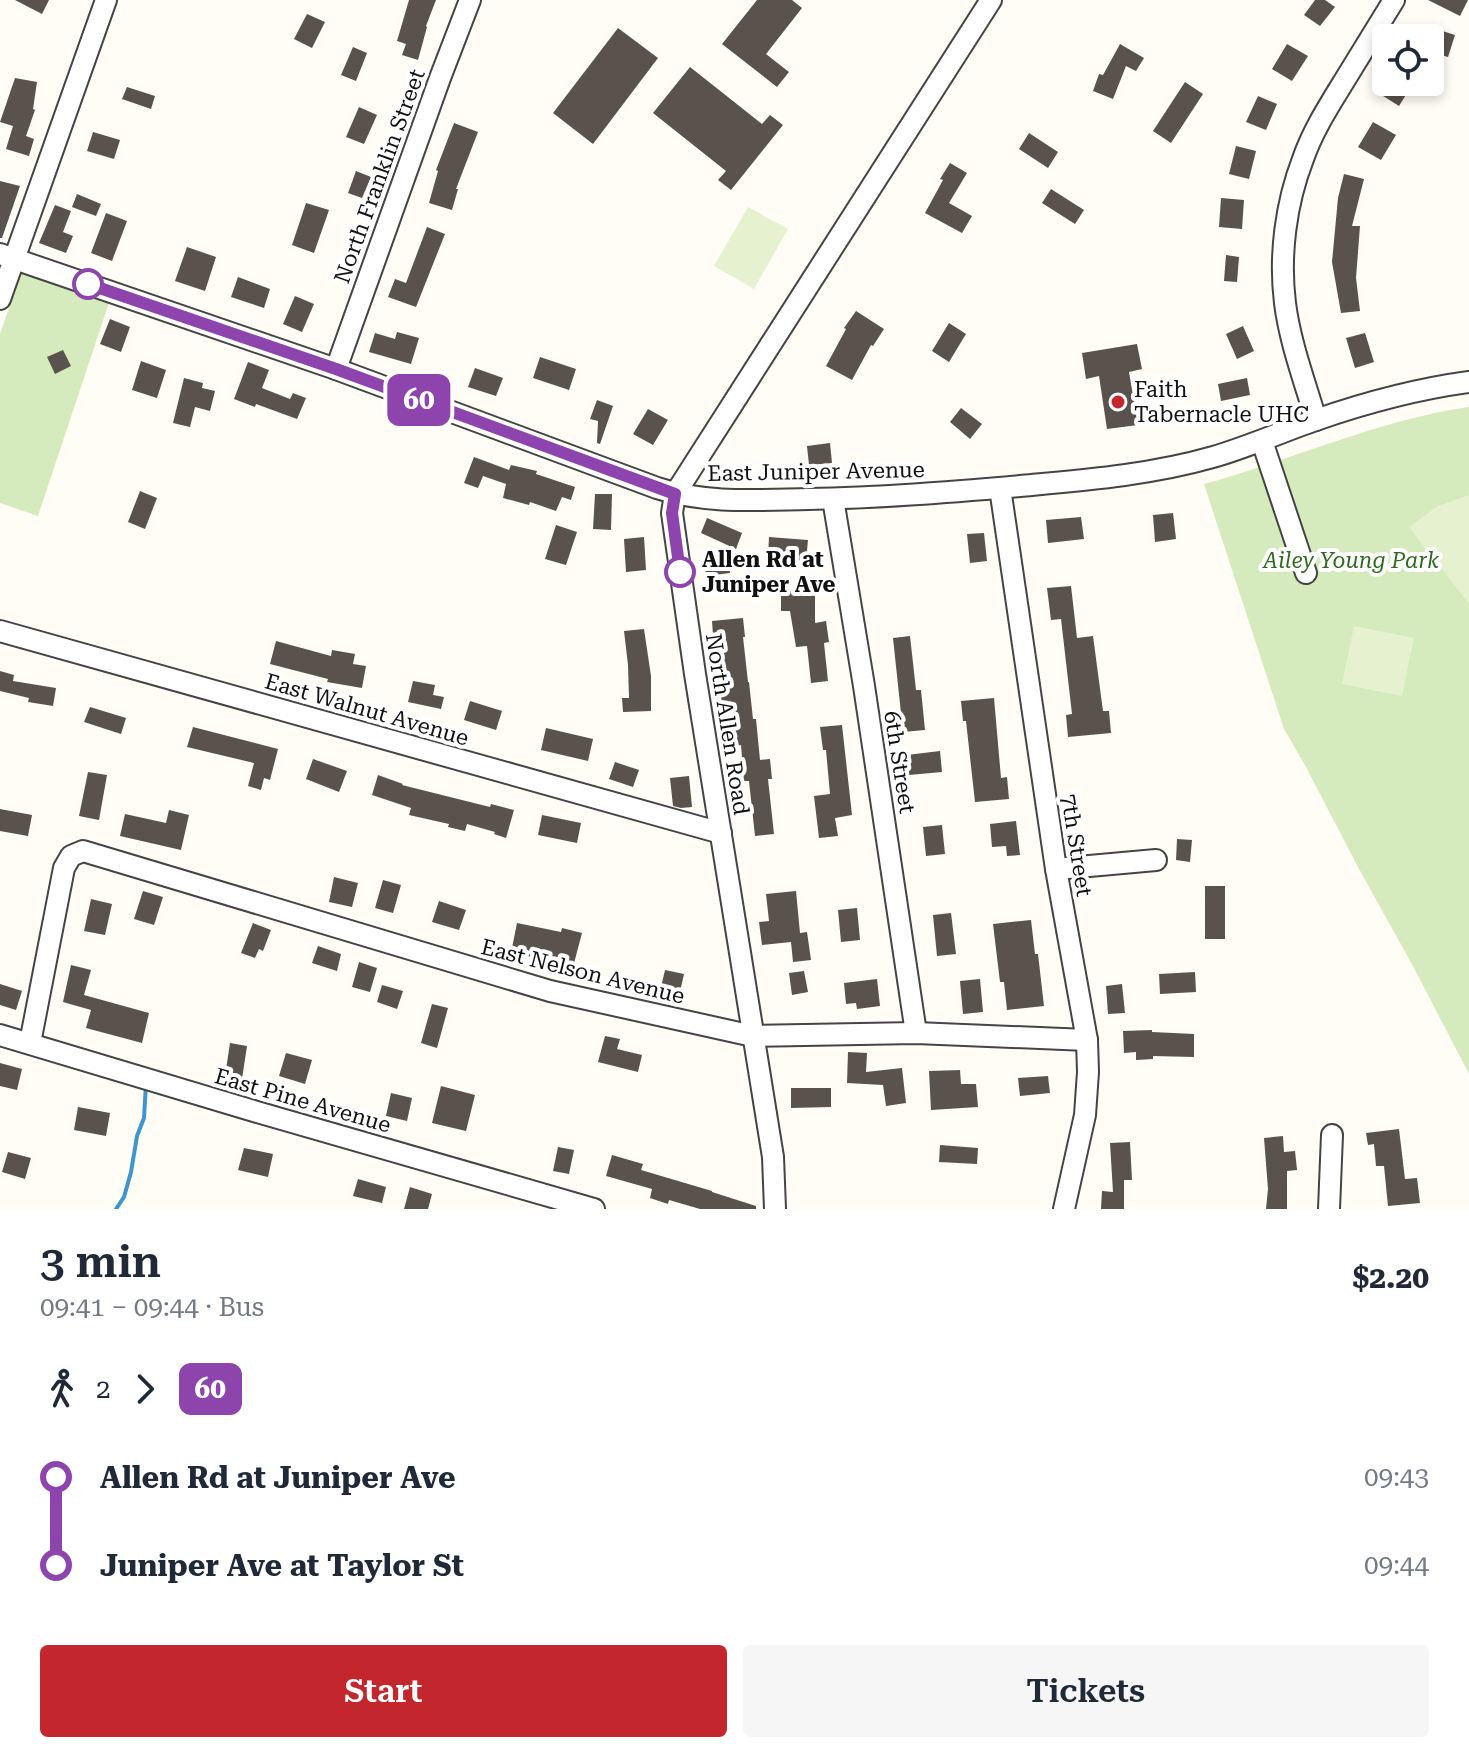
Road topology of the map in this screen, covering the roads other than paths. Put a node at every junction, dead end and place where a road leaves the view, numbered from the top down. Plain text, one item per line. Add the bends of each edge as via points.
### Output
1 (106, 0) edge
2 (470, 0) edge
3 (991, 0) edge
4 (1394, 0) edge
5 (7, 257) edge
6 (0, 299) edge
7 (336, 369) junction
8 (1469, 382) edge
9 (1316, 420) junction
10 (1262, 441) junction
11 (1000, 488) junction
12 (675, 494) junction
13 (833, 499) junction
14 (1306, 573) dead end
15 (0, 631) edge
16 (721, 833) junction
17 (1156, 860) dead end
18 (1056, 869) junction
19 (916, 1033) junction
20 (0, 1035) edge
21 (753, 1036) junction
22 (1087, 1040) junction
23 (30, 1043) junction
24 (1332, 1135) dead end
25 (594, 1209) edge
26 (775, 1209) edge
27 (1064, 1209) edge
28 (1329, 1209) edge

1 - 5 street
2 - 7 street, North Franklin Street
3 - 12 street
4 - 9 street via 1325,111 1304,156 1289,210 1285,302
5 - 6 street
5 - 7 street, East Juniper Avenue
7 - 12 street, East Juniper Avenue
8 - 9 street, East Juniper Avenue
9 - 10 street, East Juniper Avenue
10 - 11 street, East Juniper Avenue via 1158,470
10 - 14 street
11 - 13 street, East Juniper Avenue
11 - 18 street, 7th Street
12 - 13 street, East Juniper Avenue via 719,501
12 - 16 street, North Allen Road via 672,513
13 - 19 street, 6th Street
15 - 16 street, East Walnut Avenue
16 - 21 street, North Allen Road
17 - 18 street
18 - 22 street, 7th Street
19 - 21 street, East Nelson Avenue
19 - 22 street, East Nelson Avenue
20 - 23 street, East Pine Avenue
21 - 23 street, East Nelson Avenue via 550,991 83,851 71,856 64,868
21 - 26 street, North Allen Road via 773,1157
22 - 27 street, 7th Street via 1085,1115
23 - 25 street, East Pine Avenue
24 - 28 street

